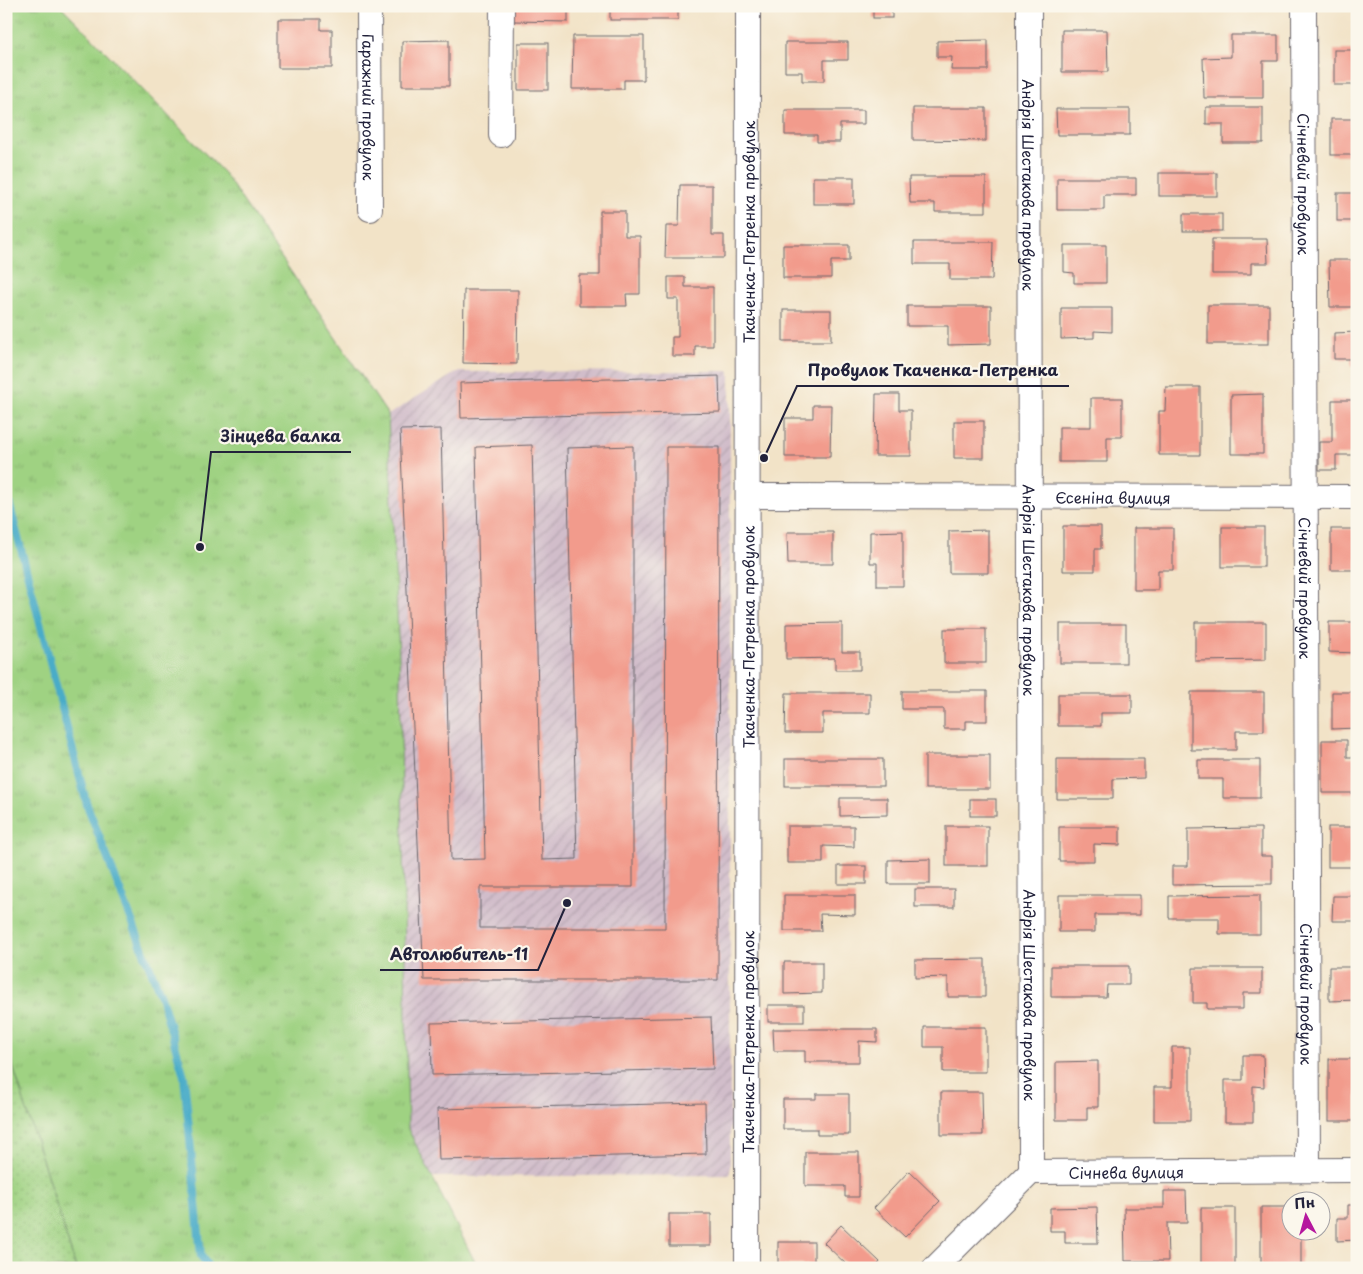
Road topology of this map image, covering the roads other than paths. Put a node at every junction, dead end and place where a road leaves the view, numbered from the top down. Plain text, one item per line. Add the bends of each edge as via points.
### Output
1 (369, 6) edge
2 (502, 6) edge
3 (748, 6) edge
4 (1029, 6) edge
5 (1304, 6) edge
6 (501, 135) dead end
7 (370, 209) dead end
8 (748, 496) junction
9 (1030, 496) junction
10 (1306, 497) junction
11 (1357, 497) edge
12 (1308, 1170) junction
13 (1357, 1170) edge
14 (1031, 1172) junction
15 (747, 1268) edge
16 (936, 1268) edge

1 - 7 street, Гаражний провулок
2 - 6 street
3 - 8 street, Ткаченка-Петренка провулок
4 - 9 street, Андрія Шестакова провулок
5 - 10 street, Січневий провулок
8 - 9 street, Єсеніна вулиця
8 - 15 street, Ткаченка-Петренка провулок
9 - 10 street, Єсеніна вулиця
9 - 14 street, Андрія Шестакова провулок
10 - 11 street, Єсеніна вулиця
10 - 12 street, Січневий провулок
12 - 13 street, Січнева вулиця
12 - 14 street, Січнева вулиця
14 - 16 street

